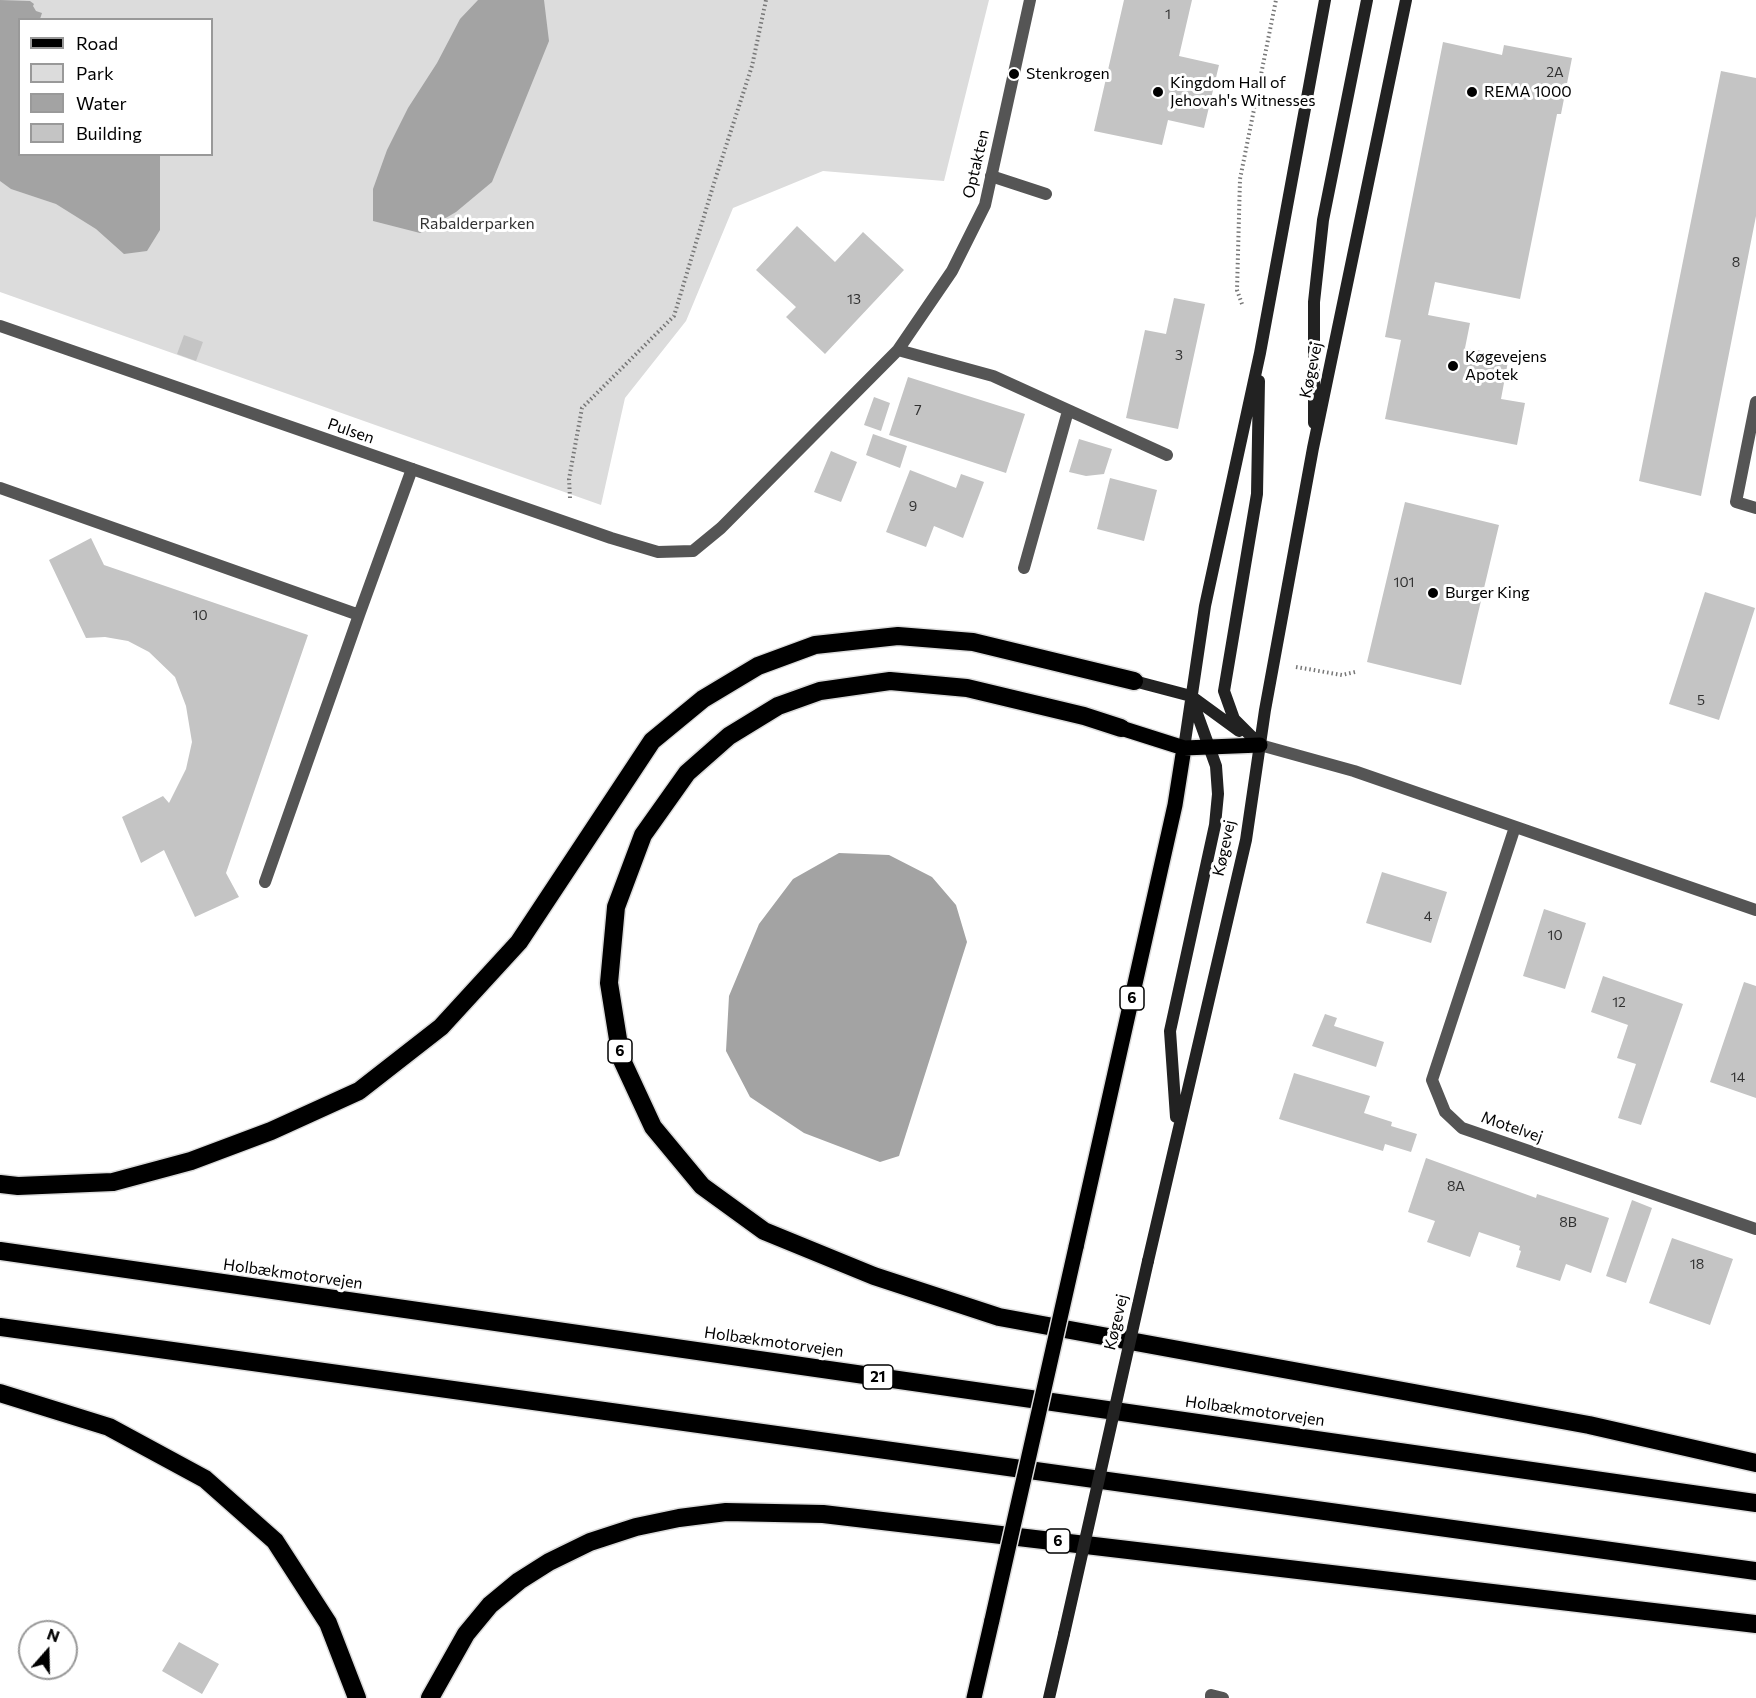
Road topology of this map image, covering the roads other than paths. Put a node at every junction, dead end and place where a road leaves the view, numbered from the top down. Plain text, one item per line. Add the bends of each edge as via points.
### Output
1 (1030, 0) edge
2 (1325, 0) edge
3 (1367, 0) edge
4 (1406, 0) edge
5 (991, 176) junction
6 (1046, 194) dead end
7 (0, 326) edge
8 (898, 350) junction
9 (1260, 353) junction
10 (1756, 402) edge
11 (1068, 411) junction
12 (1314, 448) junction
13 (1167, 455) dead end
14 (412, 470) junction
15 (0, 488) edge
16 (1756, 508) edge
17 (693, 551) joint
18 (1024, 568) dead end
19 (359, 615) junction
20 (1134, 681) joint
21 (1191, 696) junction
22 (1121, 728) joint
23 (1260, 745) junction
24 (1210, 747) junction
25 (1184, 748) junction
26 (1515, 826) junction
27 (265, 882) dead end
28 (1756, 910) edge
29 (1177, 1133) junction
30 (0, 1184) edge
31 (1756, 1228) edge
32 (0, 1251) edge
33 (0, 1327) edge
34 (0, 1394) edge
35 (1756, 1463) edge
36 (1756, 1503) edge
37 (1756, 1571) edge
38 (1756, 1624) edge
39 (357, 1698) edge
40 (430, 1698) edge
41 (974, 1698) edge
42 (1049, 1698) edge
43 (1211, 1698) edge
44 (1223, 1698) edge

1 - 5 street, Optakten
2 - 9 street
3 - 12 street via 1323,220 1314,302
4 - 12 street, Køgevej
5 - 6 street
5 - 8 street, Optakten via 984,205 952,271
7 - 14 street, Pulsen
8 - 11 street via 993,376
8 - 17 street, Optakten via 721,528
9 - 21 street via 1204,606
9 - 23 street via 1257,494 1224,691 1234,719
10 - 16 street via 1736,502
11 - 13 street
11 - 18 street
12 - 23 street, Køgevej
14 - 17 street, Pulsen via 658,552
14 - 19 street
15 - 19 street
19 - 27 street
20 - 21 street
20 - 30 highway via 973,642 897,636 815,645 758,666 703,699 652,741 519,942 441,1027 359,1091 221,1150 113,1182
21 - 23 street
21 - 24 street
21 - 25 street
22 - 25 main road, 6
22 - 35 highway, 6 via 967,688 890,681 820,691 778,706 729,736 687,773 639,845 616,907 609,983 621,1058 653,1127 702,1186 764,1231 874,1276 999,1317 1589,1425
23 - 24 main road
23 - 26 street via 1354,771
23 - 29 street, Køgevej via 1246,840
24 - 25 main road
24 - 29 street via 1218,794 1215,825 1170,1032
25 - 41 main road, 6, bridge via 1175,805
26 - 28 street
26 - 31 street, Motelvej via 1432,1080 1445,1112 1462,1128
29 - 42 street, Køgevej, bridge
32 - 36 highway, Holbækmotorvejen / 21
33 - 37 highway
34 - 39 highway via 109,1427 206,1479 275,1541 328,1623
38 - 40 highway, 6 via 823,1514 726,1512 636,1527 590,1542 549,1562 490,1605 466,1634
43 - 44 street

